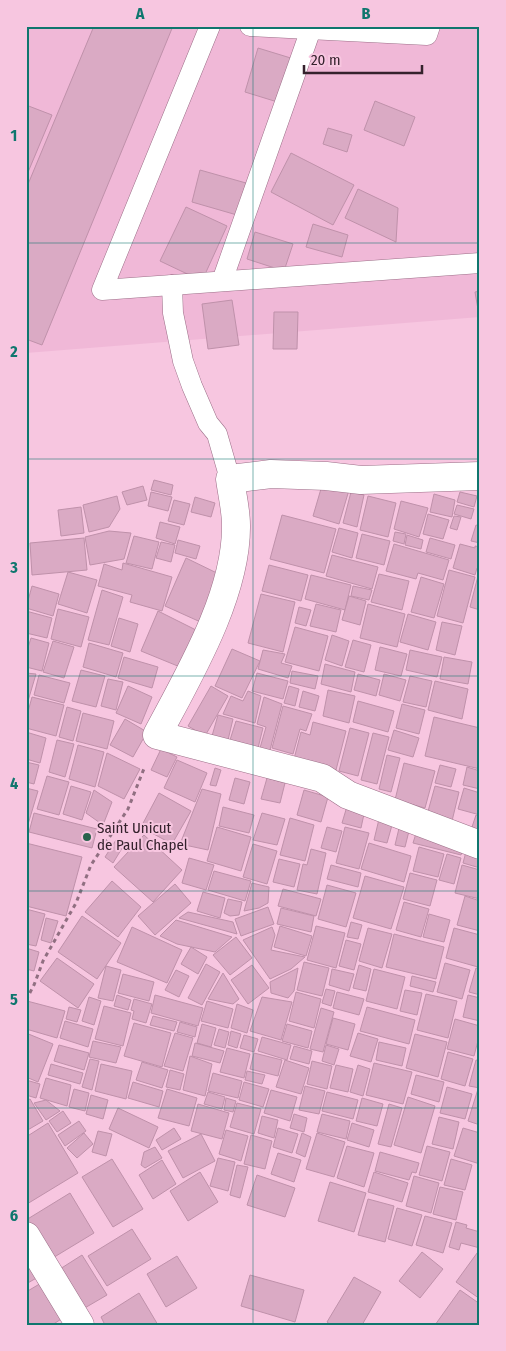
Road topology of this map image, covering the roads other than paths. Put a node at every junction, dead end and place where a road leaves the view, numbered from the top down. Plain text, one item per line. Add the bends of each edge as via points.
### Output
1 (210, 26) edge
2 (250, 26) edge
3 (430, 26) edge
4 (311, 29) junction
5 (480, 262) edge
6 (222, 281) junction
7 (172, 285) junction
8 (480, 476) edge
9 (230, 479) junction
10 (480, 845) edge
11 (26, 1236) edge
12 (80, 1325) edge

1 - 7 lane via 102,290
2 - 4 lane
3 - 4 lane via 427,35
4 - 6 lane
5 - 6 lane
6 - 7 lane
7 - 9 lane via 173,313 183,361 208,423 218,434
8 - 9 street via 361,480 271,474
9 - 10 street via 236,525 231,569 192,670 157,735 322,778 348,795
11 - 12 street

